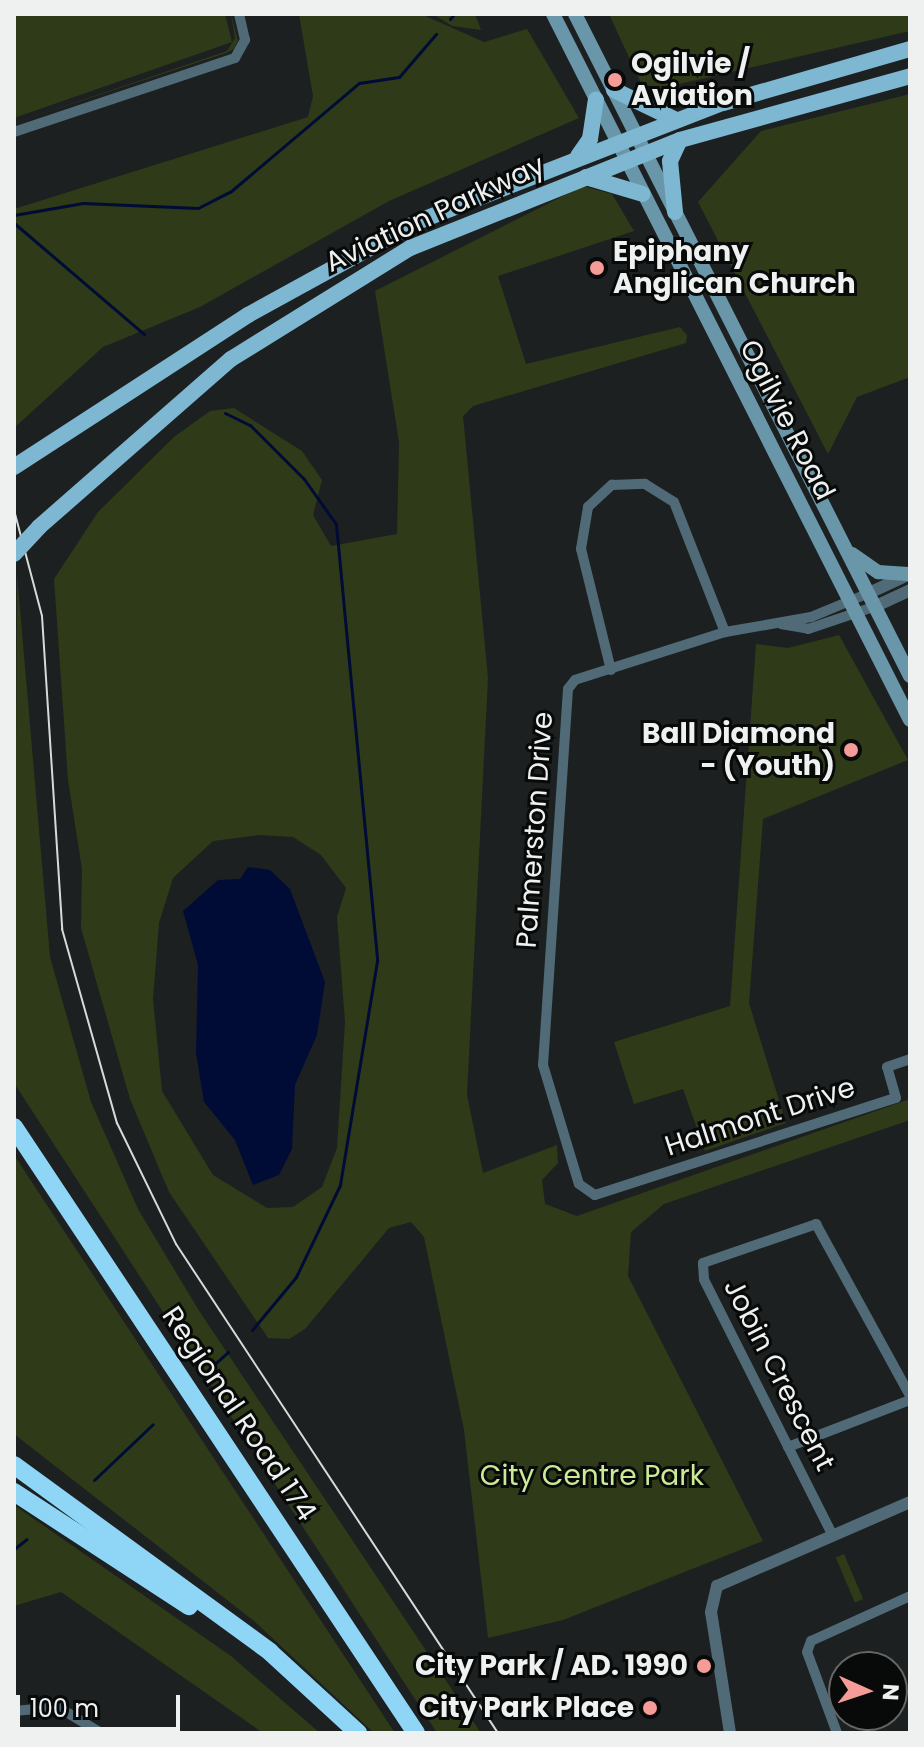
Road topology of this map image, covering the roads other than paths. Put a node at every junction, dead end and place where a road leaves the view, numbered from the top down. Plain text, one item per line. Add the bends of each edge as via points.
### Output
1 (239, 14) edge
2 (553, 14) edge
3 (575, 14) edge
4 (910, 49) edge
5 (910, 76) edge
6 (614, 90) junction
7 (596, 99) junction
8 (676, 120) junction
9 (14, 132) edge
10 (636, 134) junction
11 (680, 140) junction
12 (618, 141) junction
13 (645, 153) junction
14 (578, 156) junction
15 (627, 160) junction
16 (580, 176) junction
17 (643, 194) junction
18 (675, 212) junction
19 (15, 466) edge
20 (849, 551) junction
21 (14, 554) edge
22 (909, 574) edge
23 (910, 590) edge
24 (872, 599) junction
25 (852, 608) junction
26 (725, 632) junction
27 (611, 670) junction
28 (910, 676) edge
29 (910, 720) edge
30 (910, 1059) edge
31 (14, 1124) edge
32 (584, 1191) joint
33 (910, 1398) edge
34 (788, 1447) junction
35 (14, 1465) edge
36 (14, 1492) edge
37 (910, 1502) edge
38 (832, 1534) junction
39 (910, 1596) edge
40 (14, 1711) edge
41 (356, 1730) edge
42 (101, 1733) edge
43 (416, 1733) edge
44 (730, 1733) edge
45 (837, 1733) edge

1 - 9 street via 245,40 235,58
2 - 7 main road, Ogilvie Road
3 - 6 main road, Ogilvie Road
4 - 8 main road, Aviation Parkway
5 - 11 main road, Aviation Parkway
6 - 8 main road
6 - 10 main road, Ogilvie Road
7 - 12 main road, Ogilvie Road
7 - 14 main road via 590,139
8 - 10 main road, Aviation Parkway
10 - 12 main road, Aviation Parkway
10 - 13 main road, Ogilvie Road
11 - 13 main road, Aviation Parkway
11 - 18 main road via 669,169
12 - 14 main road, Aviation Parkway
12 - 15 main road, Ogilvie Road
13 - 15 main road, Aviation Parkway
13 - 18 main road, Ogilvie Road
14 - 19 main road, Aviation Parkway via 429,217 299,284
15 - 16 main road, Aviation Parkway
15 - 17 main road, Ogilvie Road
16 - 17 main road
16 - 21 main road, Aviation Parkway, bridge via 468,221 308,305 192,388
17 - 25 main road, Ogilvie Road
18 - 20 main road, Ogilvie Road
20 - 22 main road via 878,572
20 - 24 main road, Ogilvie Road
22 - 24 street
23 - 24 street
24 - 25 street, Palmerston Drive
24 - 28 main road, Ogilvie Road
25 - 26 street, Palmerston Drive
25 - 29 main road, Ogilvie Road
26 - 27 street, Palmerston Drive
26 - 27 street via 674,502 645,484 612,485 588,507 581,549
27 - 32 street, Palmerston Drive via 575,680 568,689 543,1065
30 - 32 street, Halmont Drive via 887,1067 896,1098 642,1181
31 - 43 highway, Regional Road 174
33 - 34 street
33 - 34 street, Jobin Crescent via 816,1224 714,1253 703,1263 704,1279
34 - 38 street, Jobin Crescent
35 - 41 highway via 270,1652
36 - 41 highway via 198,1611
37 - 38 street
38 - 44 street via 717,1586 711,1612
39 - 45 street via 811,1641 807,1652
40 - 42 street via 58,1707

